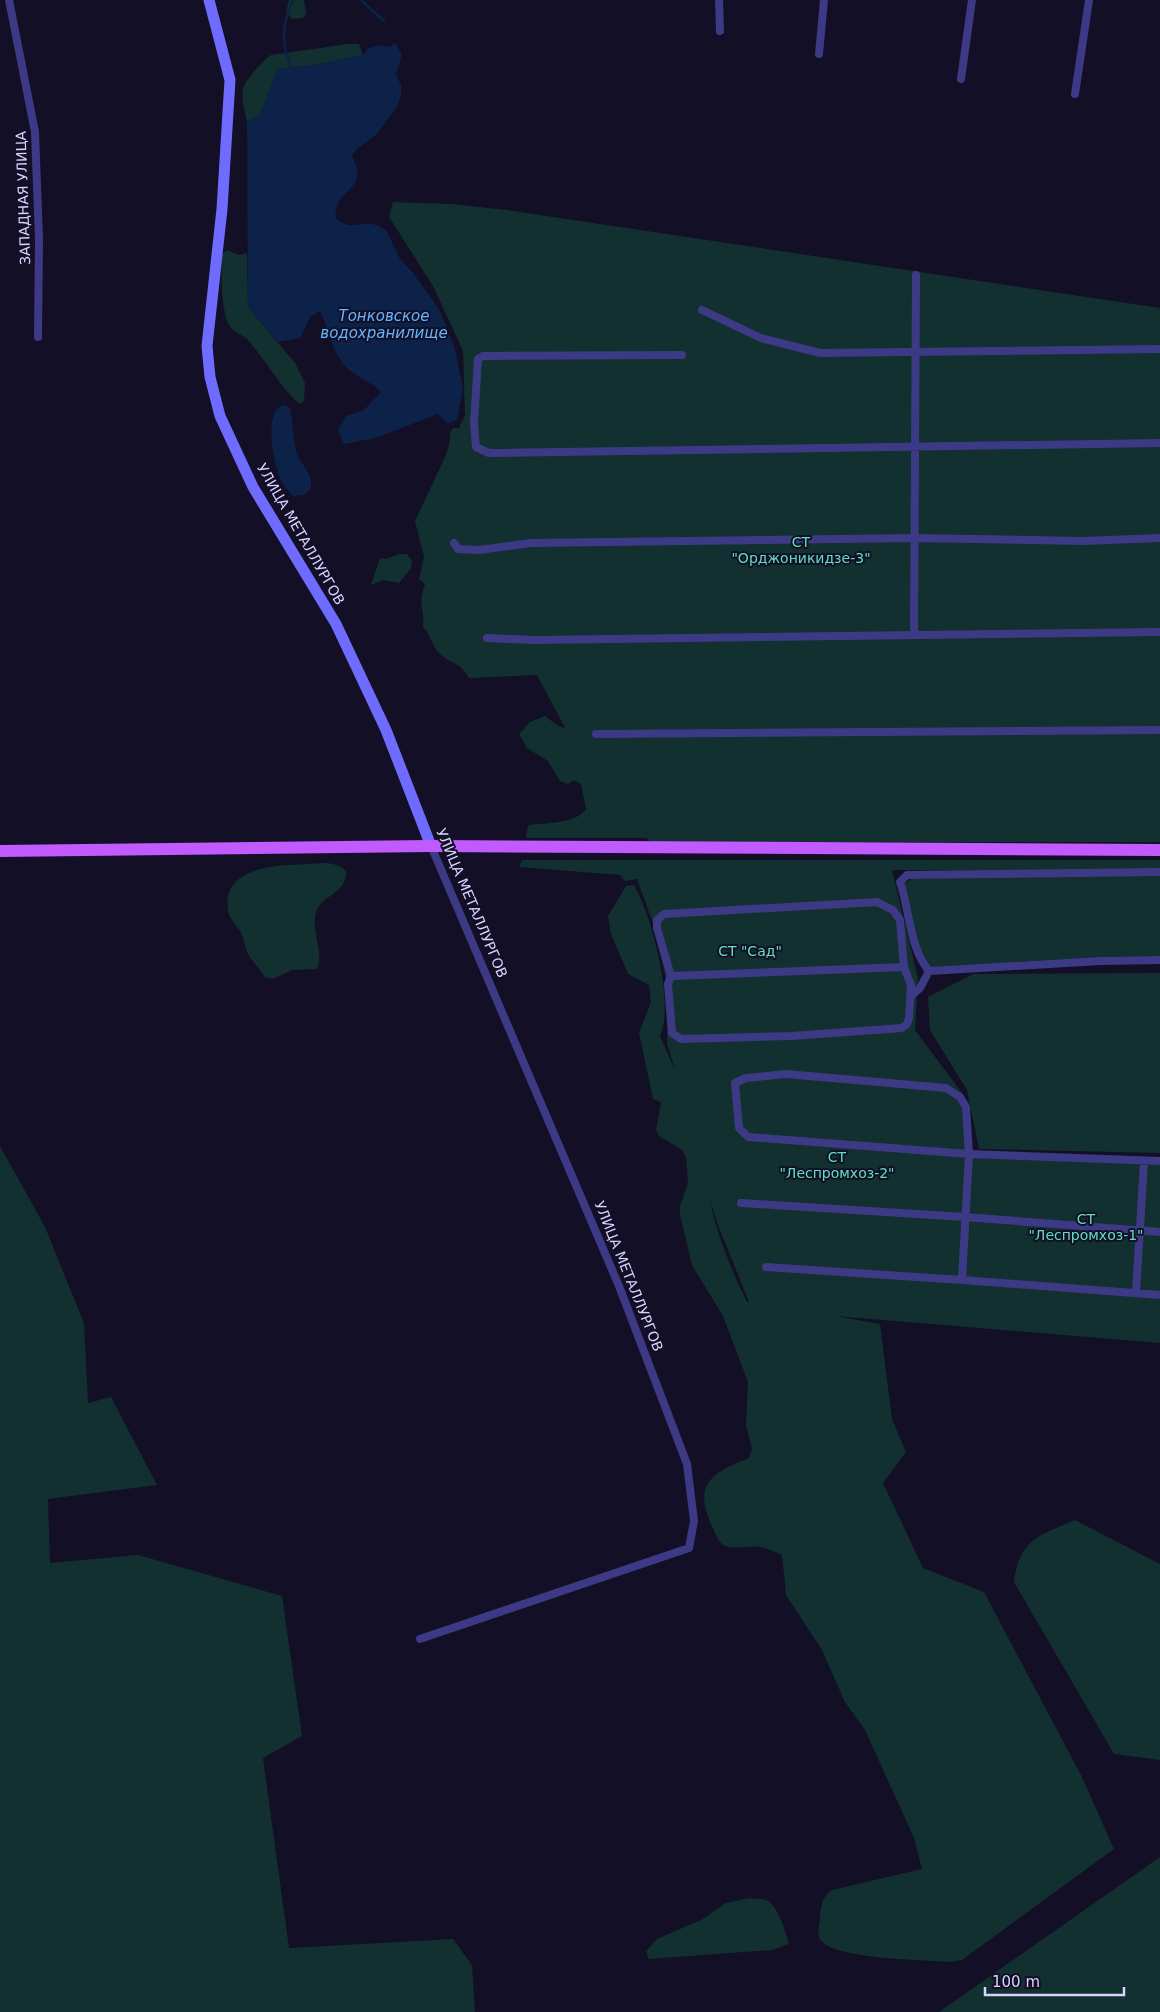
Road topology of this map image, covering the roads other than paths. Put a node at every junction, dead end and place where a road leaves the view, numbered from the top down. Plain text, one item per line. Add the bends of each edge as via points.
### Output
1 (9, 0) edge
2 (209, 0) edge
3 (719, 0) edge
4 (824, 0) edge
5 (972, 0) edge
6 (1089, 0) edge
7 (720, 32) dead end
8 (819, 54) dead end
9 (961, 78) dead end
10 (1075, 94) dead end
11 (916, 275) dead end
12 (702, 310) dead end
13 (38, 337) dead end
14 (1160, 349) edge
15 (916, 353) junction
16 (682, 355) dead end
17 (1160, 443) edge
18 (914, 446) junction
19 (914, 538) junction
20 (1160, 538) edge
21 (454, 542) dead end
22 (1160, 632) edge
23 (914, 635) junction
24 (488, 638) dead end
25 (1160, 730) edge
26 (596, 734) dead end
27 (431, 846) junction
28 (1160, 850) edge
29 (0, 851) edge
30 (1160, 872) edge
31 (1160, 960) edge
32 (904, 966) junction
33 (929, 971) junction
34 (671, 976) junction
35 (912, 995) junction
36 (969, 1154) junction
37 (1144, 1161) junction
38 (1160, 1161) edge
39 (741, 1203) dead end
40 (965, 1216) junction
41 (1140, 1230) junction
42 (1160, 1232) edge
43 (766, 1268) dead end
44 (962, 1280) junction
45 (1136, 1293) junction
46 (1160, 1295) edge
47 (420, 1639) dead end

1 - 13 street, ЗАПАДНАЯ УЛИЦА via 35,132
2 - 27 street, УЛИЦА МЕТАЛЛУРГОВ via 230,80 222,209 207,346 210,377 220,416 253,487 336,624 386,730
3 - 7 street
4 - 8 street
5 - 9 street
6 - 10 street
11 - 15 street
12 - 15 street via 761,338 820,353
14 - 15 street
15 - 18 street
16 - 18 street via 484,356 478,359 474,423 476,447 489,453
17 - 18 street
18 - 19 street
19 - 20 street via 1083,541
19 - 21 street via 531,543 479,550 458,549
19 - 23 street
22 - 23 street
23 - 24 street
25 - 26 street
27 - 28 main road
27 - 29 main road
27 - 47 street, УЛИЦА МЕТАЛЛУРГОВ via 619,1286 687,1464 694,1521 689,1548
30 - 33 street via 907,875 900,882 918,954
31 - 33 street
32 - 34 street
32 - 34 street via 900,920 893,910 877,902 664,914 657,920 657,928
32 - 35 street
33 - 35 street
34 - 35 street via 668,984 672,1032 681,1039 792,1036 902,1028 907,1024
36 - 36 street via 966,1107 960,1097 946,1088 786,1074 746,1078 735,1083 739,1128 748,1137
36 - 37 street
36 - 40 street
37 - 38 street
37 - 41 street
39 - 40 street
40 - 41 street
40 - 44 street
41 - 42 street
41 - 45 street
43 - 44 street
44 - 45 street
45 - 46 street

